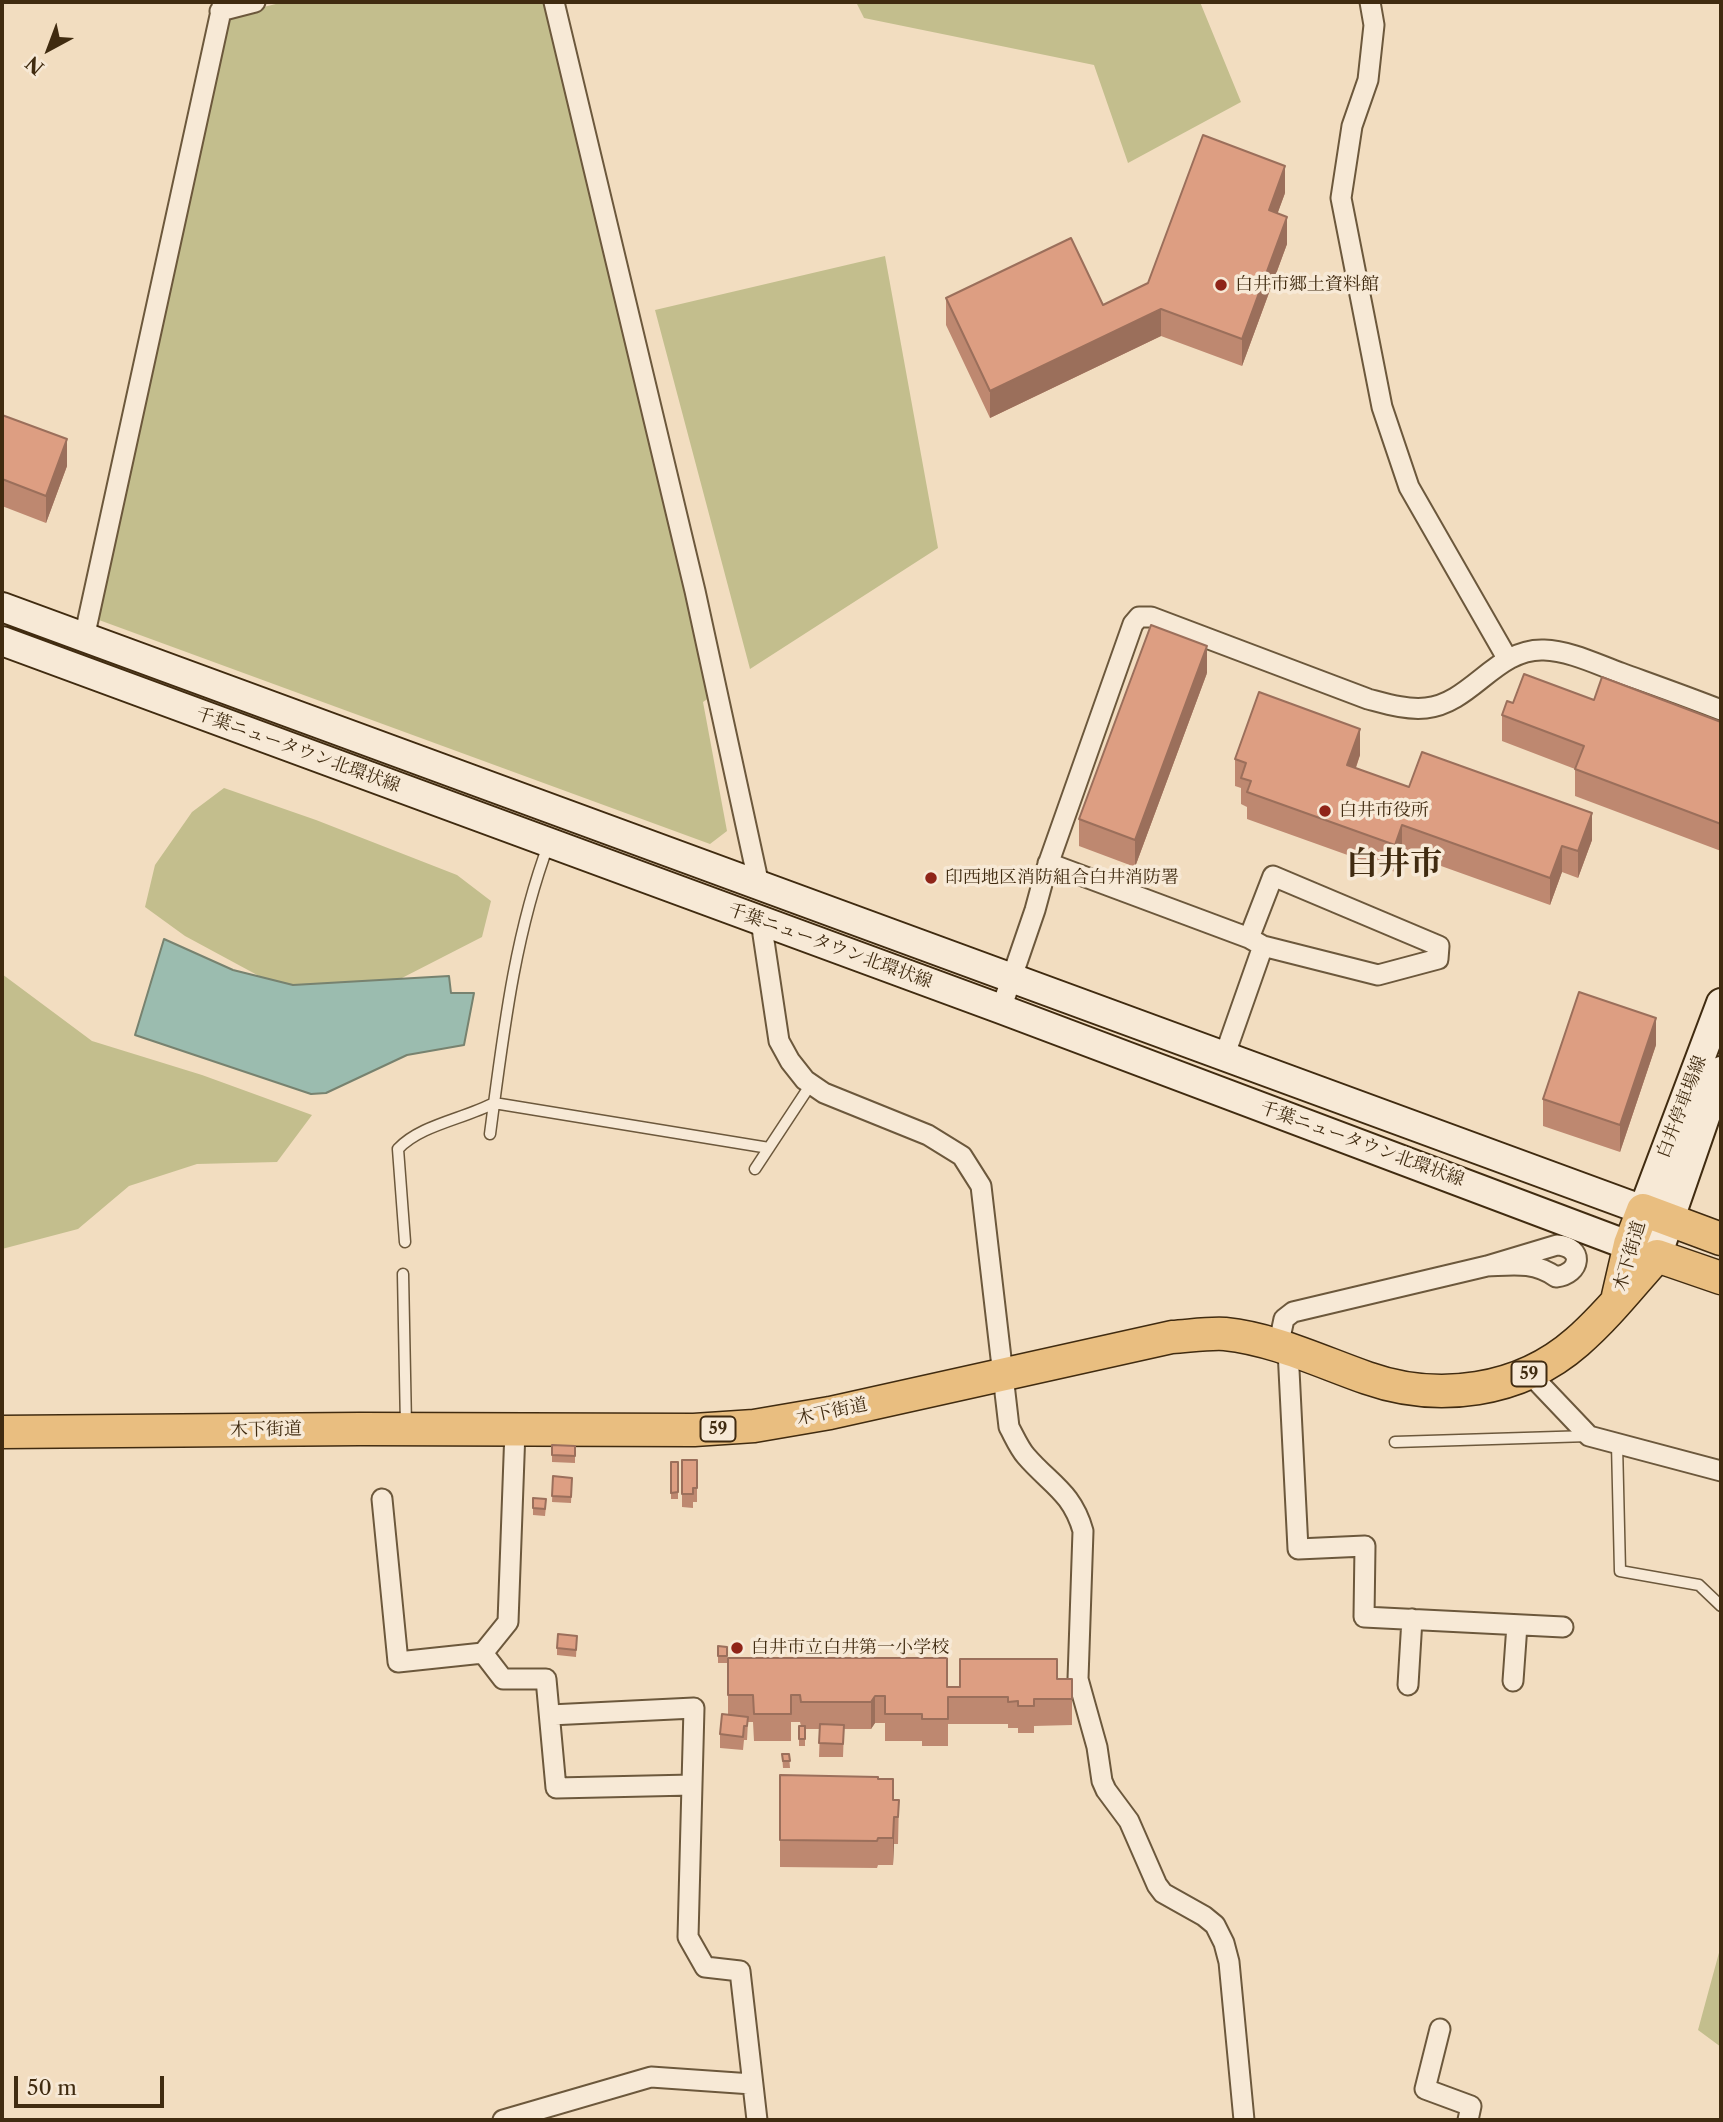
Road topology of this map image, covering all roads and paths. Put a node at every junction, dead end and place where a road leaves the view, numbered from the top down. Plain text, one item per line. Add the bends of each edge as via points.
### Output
1 (255, 2) edge
2 (554, 2) edge
3 (1370, 2) edge
4 (222, 6) edge
5 (2, 607) edge
6 (84, 638) junction
7 (2, 641) edge
8 (1507, 658) junction
9 (1721, 710) edge
10 (549, 843) junction
11 (1048, 863) junction
12 (759, 886) junction
13 (761, 920) junction
14 (1256, 942) junction
15 (1011, 978) junction
16 (1721, 1003) edge
17 (1001, 1009) junction
18 (1224, 1057) junction
19 (1721, 1071) edge
20 (811, 1084) junction
21 (494, 1103) junction
22 (490, 1135) dead end
23 (769, 1148) junction
24 (755, 1169) dead end
25 (1656, 1215) junction
26 (1721, 1239) edge
27 (405, 1242) dead end
28 (1644, 1250) junction
29 (1487, 1266) dead end
30 (403, 1274) dead end
31 (1721, 1278) edge
32 (1284, 1348) junction
33 (1530, 1374) junction
34 (1002, 1376) junction
35 (406, 1430) junction
36 (515, 1430) junction
37 (2, 1432) edge
38 (1590, 1436) junction
39 (1395, 1442) dead end
40 (1617, 1444) junction
41 (1721, 1471) edge
42 (382, 1499) dead end
43 (1721, 1606) edge
44 (1412, 1619) junction
45 (1517, 1625) junction
46 (1563, 1627) dead end
47 (483, 1653) junction
48 (1513, 1681) dead end
49 (1408, 1685) dead end
50 (550, 1715) junction
51 (692, 1785) junction
52 (1440, 2029) dead end
53 (752, 2084) junction
54 (503, 2120) edge
55 (757, 2120) edge
56 (1244, 2120) edge
57 (1468, 2120) edge

1 - 4 street
2 - 12 street via 695,592
3 - 8 street via 1374,24 1368,80 1352,126 1341,198 1381,407 1409,487
4 - 6 street
5 - 6 main road, 千葉ニュータウン北環状線
6 - 12 main road, 千葉ニュータウン北環状線
7 - 10 main road, 千葉ニュータウン北環状線
8 - 9 street via 1542,650 1580,657
8 - 11 street via 1444,704 1400,707 1151,617 1139,617
10 - 13 main road, 千葉ニュータウン北環状線
10 - 21 lane via 533,887 514,974
11 - 14 street
11 - 15 street
12 - 15 main road, 千葉ニュータウン北環状線
13 - 17 main road, 千葉ニュータウン北環状線
13 - 20 street via 779,1041
14 - 14 street via 1273,876 1439,946 1438,959 1378,975
14 - 18 street
15 - 17 street
15 - 18 main road, 千葉ニュータウン北環状線
16 - 25 main road, 白井停車場線
17 - 28 main road, 千葉ニュータウン北環状線
18 - 25 main road, 千葉ニュータウン北環状線
19 - 25 main road, 白井停車場線
20 - 23 lane
20 - 34 street via 928,1135 962,1156 981,1186
21 - 22 lane
21 - 23 lane
21 - 27 lane via 418,1133 398,1149
23 - 24 lane
25 - 26 main road, 木下街道
25 - 28 main road, 木下街道 / 59
28 - 31 main road, 木下街道
28 - 33 main road, 木下街道 / 59 via 1617,1301 1577,1342
29 - 32 street via 1293,1312 1284,1319
30 - 35 lane
32 - 33 main road, 木下街道 / 59 via 1372,1380 1415,1390 1475,1389
32 - 34 main road, 木下街道 / 59 via 1222,1334 1172,1338
32 - 44 street via 1298,1549 1365,1546 1364,1617
33 - 38 street
34 - 36 main road, 木下街道 / 59 via 754,1426
34 - 56 street via 1009,1427 1026,1455 1077,1511 1083,1531 1078,1679 1102,1782 1129,1821 1163,1893 1209,1921 1224,1943
35 - 36 main road, 木下街道 / 59
35 - 37 main road, 木下街道 / 59
36 - 47 street via 508,1622
38 - 39 lane
38 - 40 street
40 - 41 street
40 - 43 lane via 1620,1571 1699,1585
42 - 47 street via 398,1662
44 - 45 street
44 - 49 street
45 - 46 street
45 - 48 street
47 - 50 street via 503,1679 547,1679
50 - 51 street via 556,1788
50 - 51 street via 694,1708
51 - 53 street via 688,1937 705,1967 740,1971
52 - 57 street via 1425,2089 1471,2106
53 - 54 street via 651,2077
53 - 55 street

